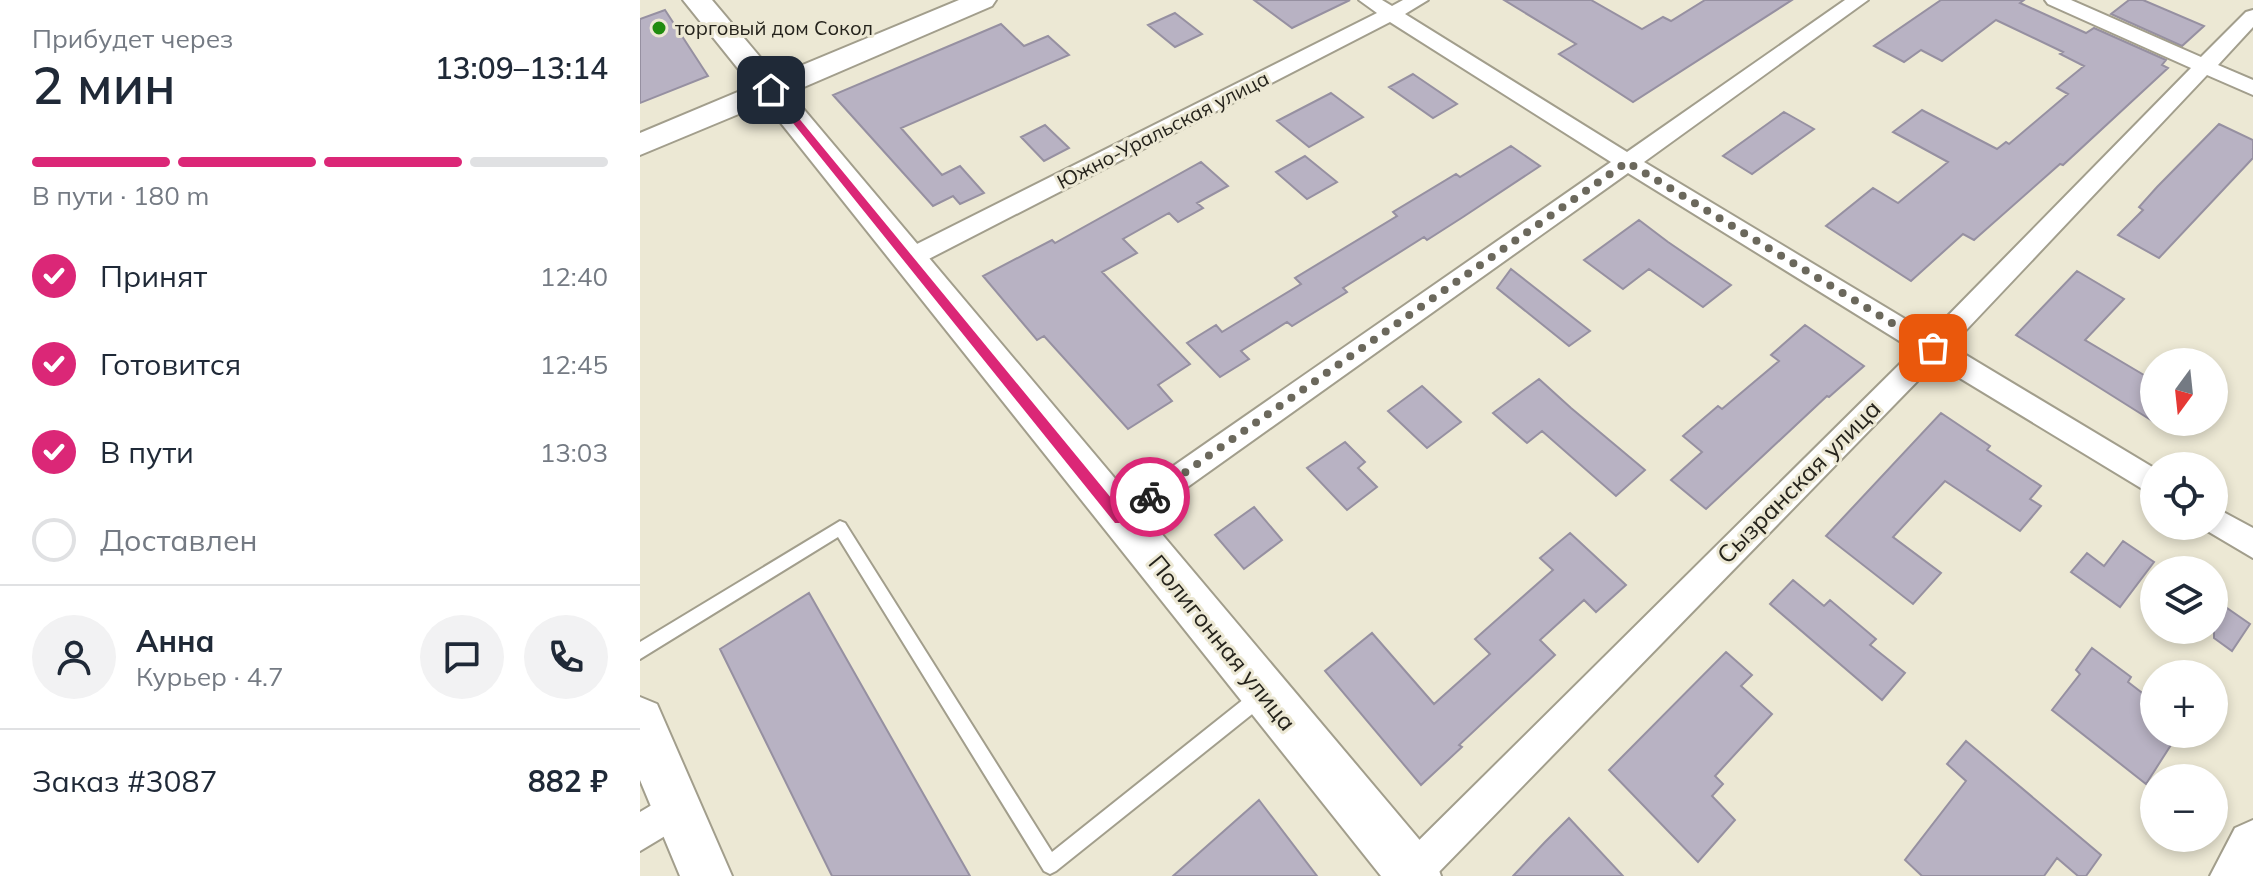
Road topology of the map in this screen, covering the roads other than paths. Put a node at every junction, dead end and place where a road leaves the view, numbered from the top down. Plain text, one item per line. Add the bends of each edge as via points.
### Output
1 (697, 0) edge
2 (982, 0) edge
3 (1369, 0) edge
4 (1418, 0) edge
5 (1858, 0) edge
6 (2055, 0) edge
7 (1391, 14) junction
8 (2253, 16) edge
9 (2203, 65) junction
10 (2253, 88) edge
11 (771, 90) junction
12 (640, 145) edge
13 (1627, 162) junction
14 (908, 259) junction
15 (1933, 348) junction
16 (2140, 474) edge
17 (1120, 519) junction
18 (2228, 529) edge
19 (2253, 544) edge
20 (640, 651) edge
21 (1263, 694) junction
22 (640, 721) edge
23 (658, 821) edge
24 (2253, 846) edge
25 (1412, 875) edge
26 (706, 876) edge
27 (2236, 876) edge

1 - 11 main road, Полигонная улица
2 - 11 main road
3 - 7 street
4 - 7 street, Южно-Уральская улица
5 - 13 street
6 - 9 street
7 - 13 street
7 - 14 street, Южно-Уральская улица
8 - 9 street, Сызранская улица
9 - 10 street
9 - 15 street, Сызранская улица
11 - 12 main road
11 - 14 main road, Полигонная улица
13 - 15 street
13 - 17 street
14 - 17 main road, Полигонная улица
15 - 16 street
15 - 25 street, Сызранская улица
17 - 21 main road, Полигонная улица
18 - 19 street
20 - 21 lane via 840,528 1050,865
21 - 25 main road, Полигонная улица
22 - 23 main road
23 - 26 main road
24 - 27 main road

